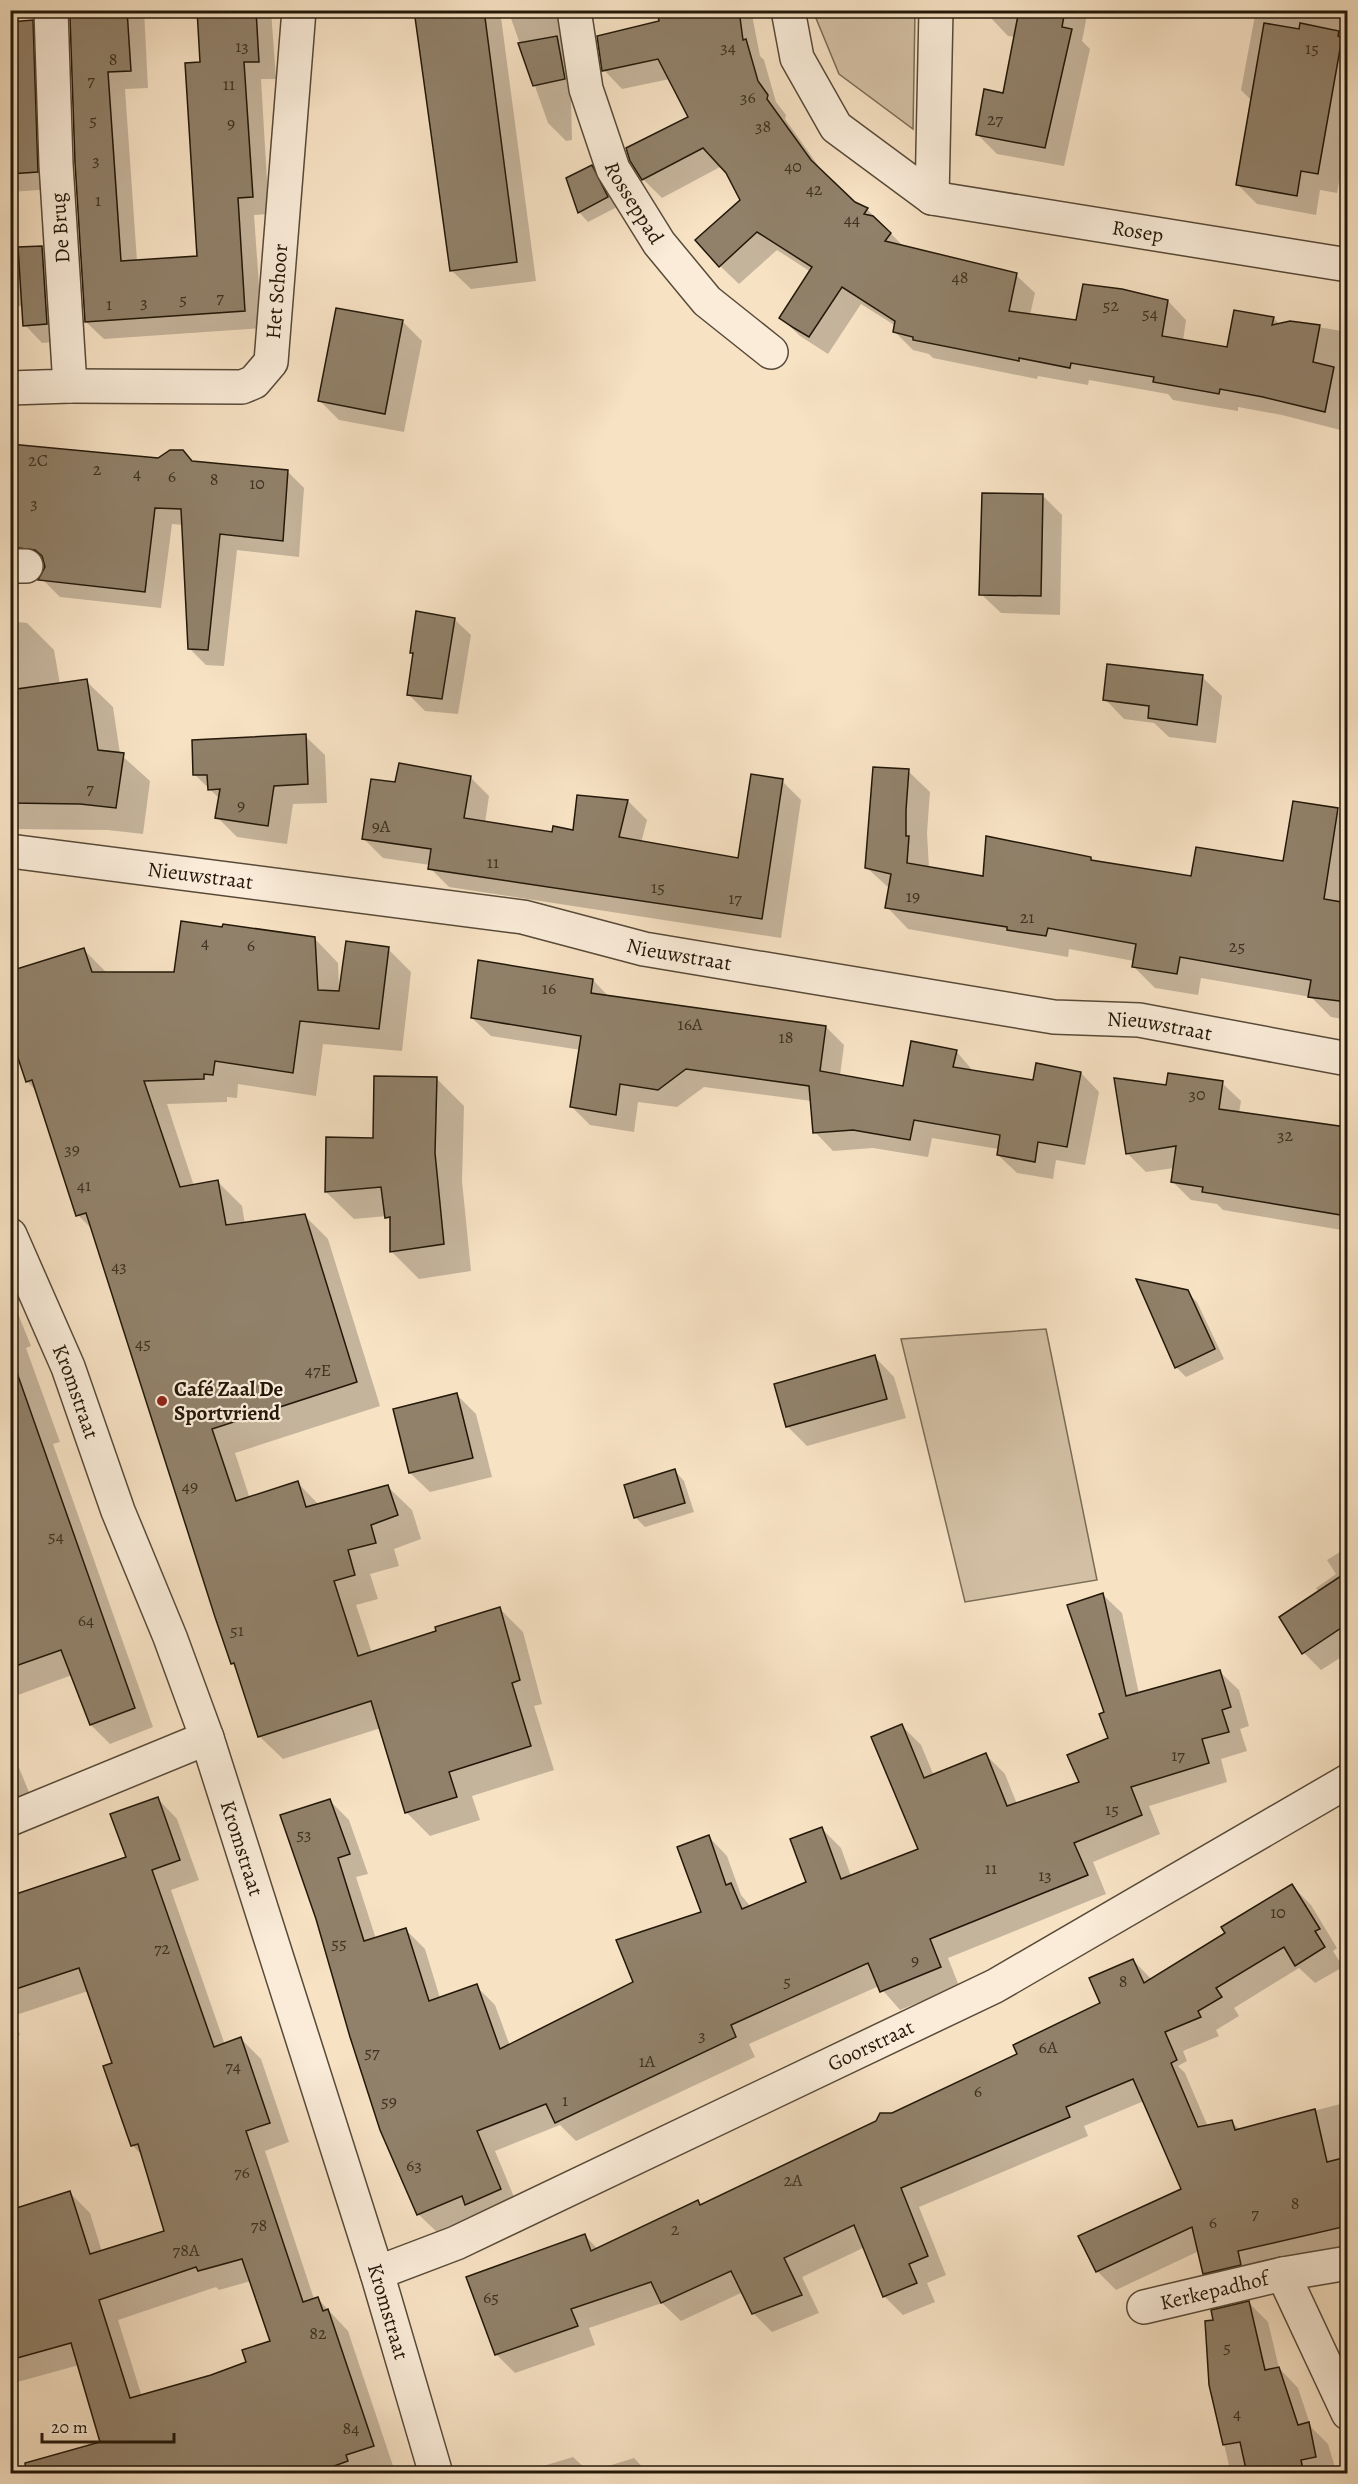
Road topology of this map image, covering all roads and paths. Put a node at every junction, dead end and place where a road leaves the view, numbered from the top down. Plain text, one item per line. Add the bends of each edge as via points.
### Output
1 (51, 10) edge
2 (299, 10) edge
3 (574, 10) edge
4 (788, 10) edge
5 (936, 10) edge
6 (932, 198) junction
7 (1347, 259) edge
8 (771, 352) dead end
9 (70, 386) junction
10 (10, 388) edge
11 (10, 851) edge
12 (1347, 1059) edge
13 (10, 1235) edge
14 (207, 1738) junction
15 (1347, 1781) edge
16 (10, 1819) edge
17 (1347, 2263) edge
18 (377, 2273) junction
19 (1283, 2274) junction
20 (1144, 2307) dead end
21 (1347, 2413) edge
22 (436, 2474) edge

1 - 9 street, De Brug
2 - 9 street, Het Schoor via 271,362 254,382 242,387
3 - 8 street, Rosseppad via 586,89 613,169 659,243 707,301
4 - 6 street, Rosep via 797,58 836,127
5 - 6 street
6 - 7 street, Rosep
9 - 10 street
11 - 12 street, Nieuwstraat via 523,917 644,949 1054,1017 1139,1020
13 - 14 street, Kromstraat via 69,1367 118,1511
14 - 16 street
14 - 18 street, Kromstraat
15 - 18 street, Goorstraat via 995,1986 456,2243
17 - 19 street, Kerkepadhof
18 - 22 street, Kromstraat
19 - 20 street, Kerkepadhof
19 - 21 street, Kerkepadhof

